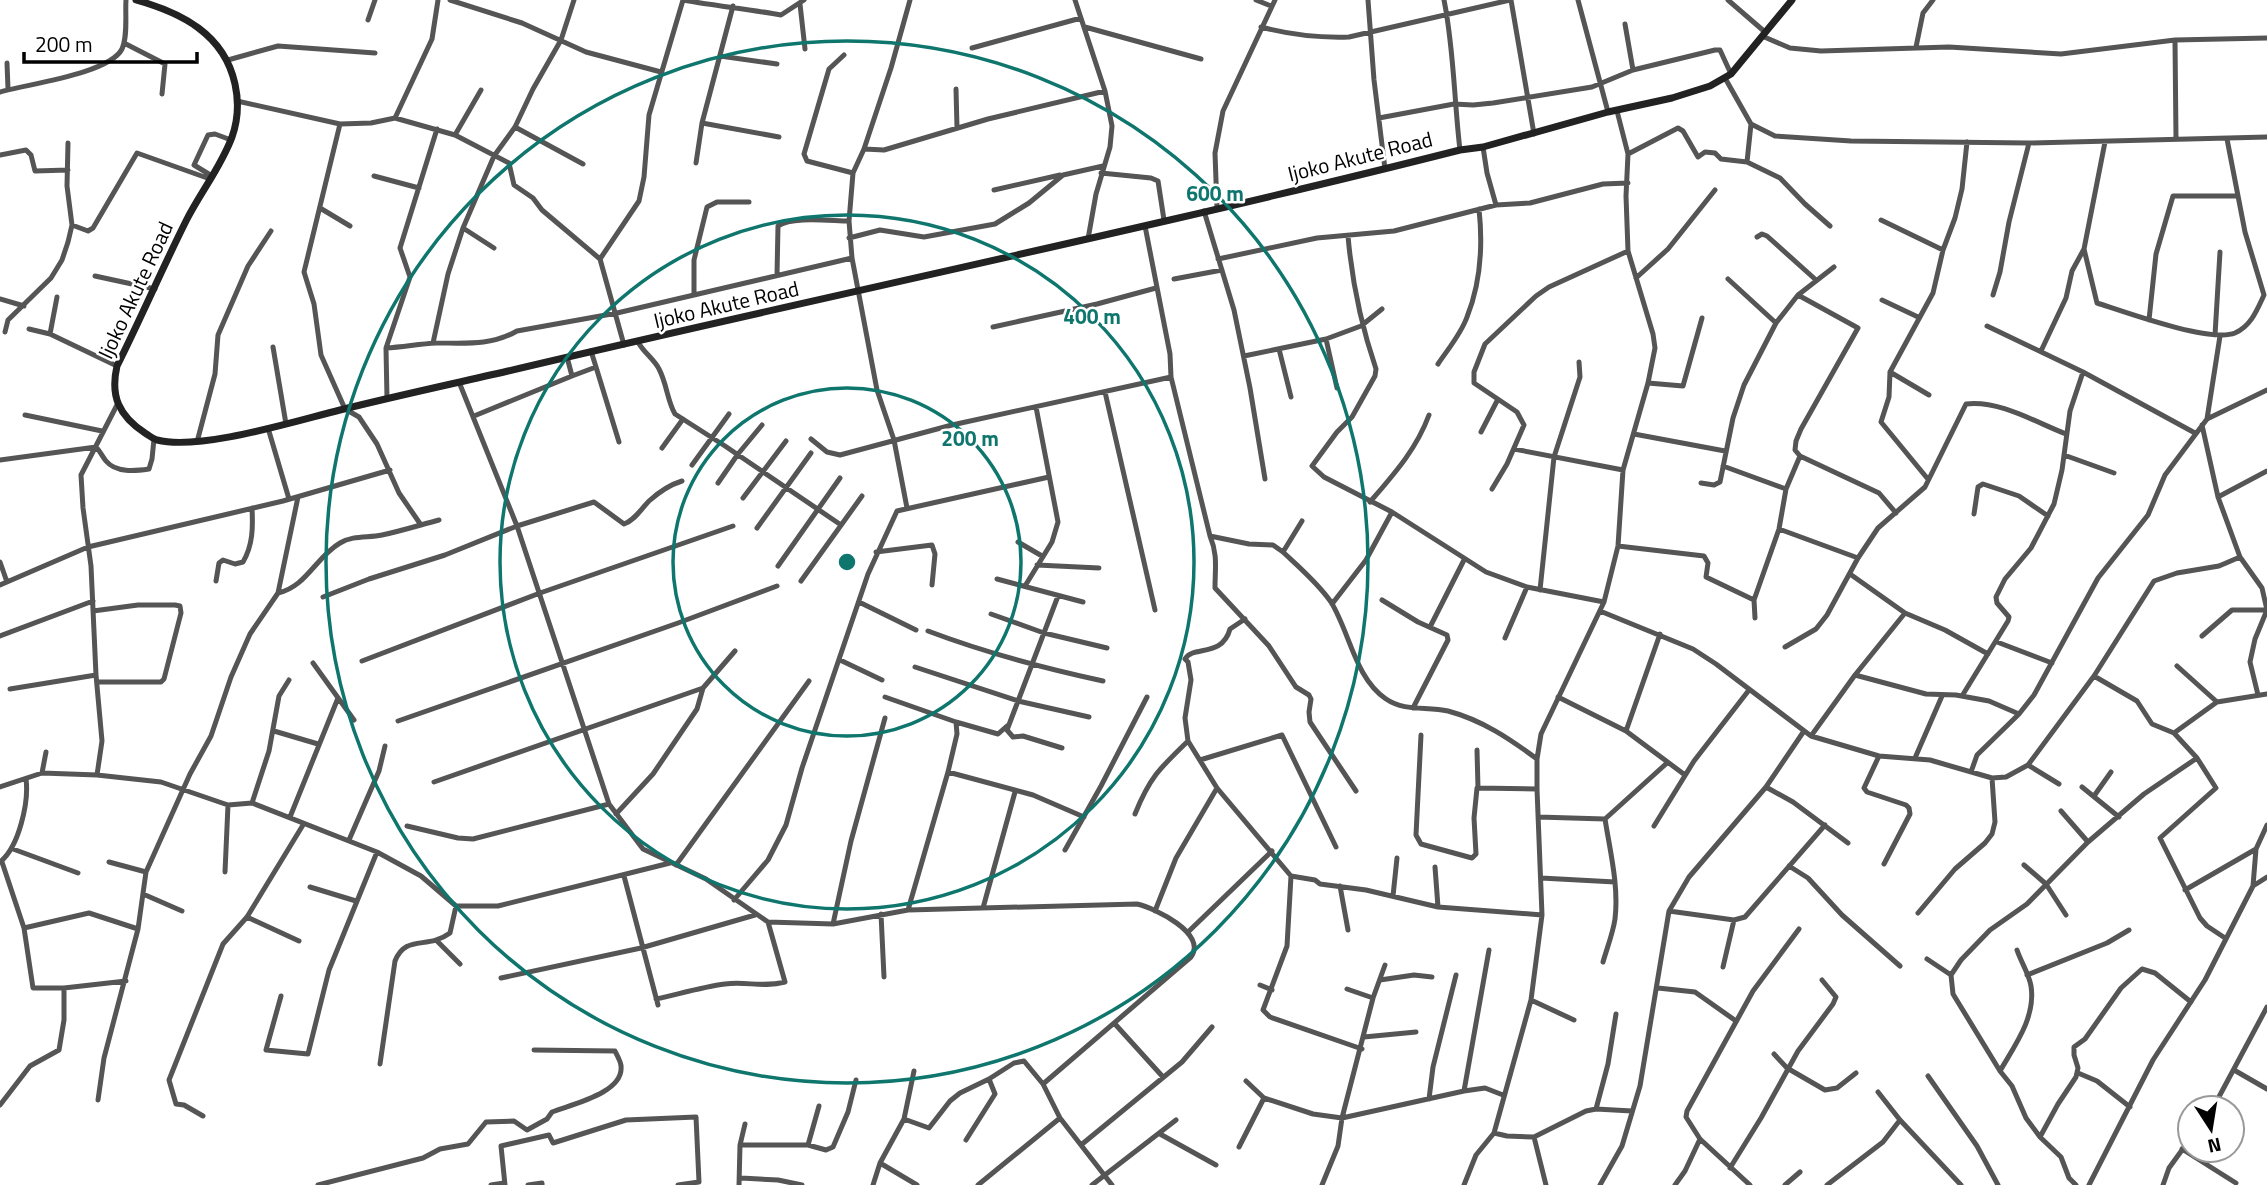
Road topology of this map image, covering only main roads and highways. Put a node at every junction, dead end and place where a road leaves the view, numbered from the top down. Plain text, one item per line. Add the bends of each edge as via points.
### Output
1 (136, 0) edge
2 (1792, 0) edge

1 - 2 main road, Ijoko Akute Road via 193,23 220,47 228,60 237,102 231,140 191,211 115,376 118,403 133,426 154,439 197,442 1145,226 1672,98 1728,76

